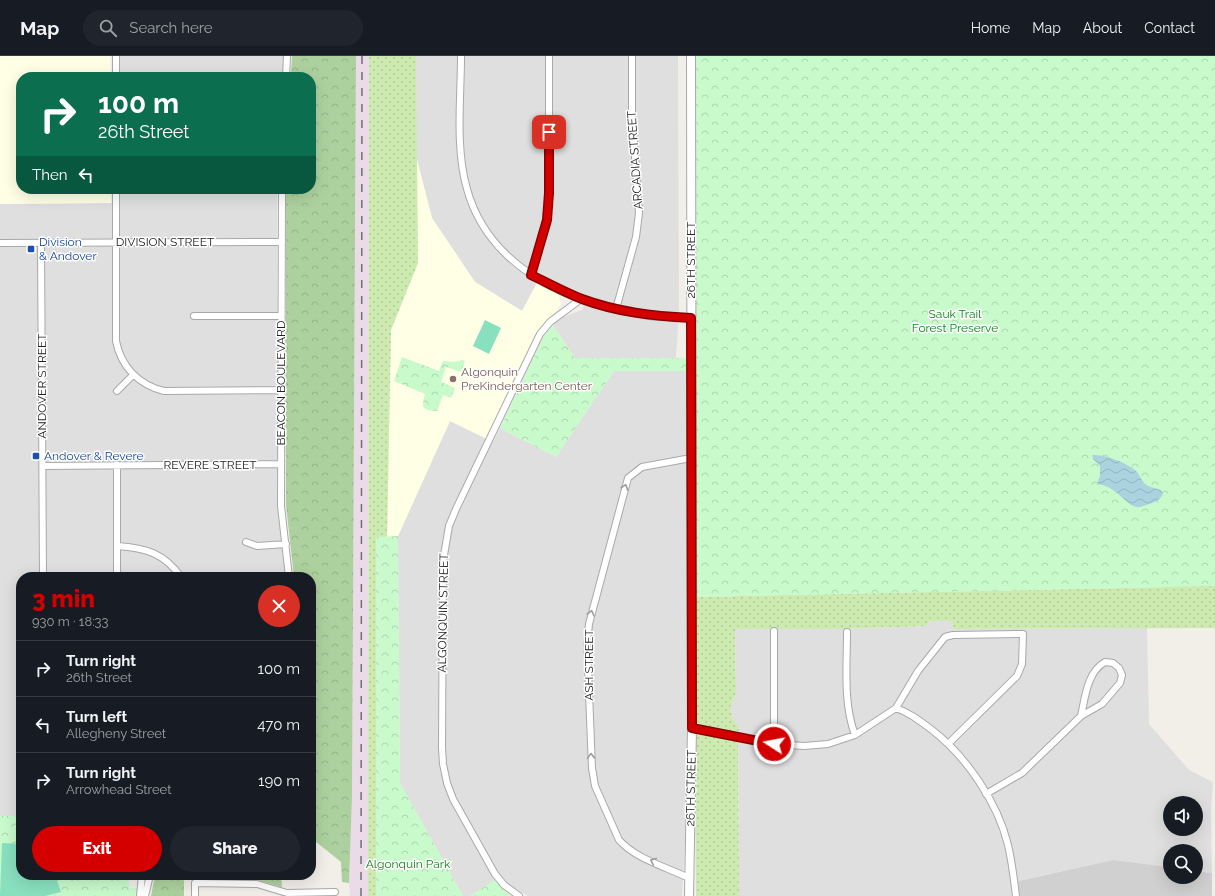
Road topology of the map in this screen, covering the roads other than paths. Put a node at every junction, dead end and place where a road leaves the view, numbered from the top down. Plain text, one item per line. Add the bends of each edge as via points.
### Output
1 (116, 56) edge
2 (287, 56) edge
3 (461, 56) edge
4 (549, 56) edge
5 (632, 56) edge
6 (691, 56) edge
7 (116, 72) edge
8 (286, 72) edge
9 (116, 194) edge
10 (282, 194) edge
11 (116, 242) junction
12 (282, 242) junction
13 (0, 243) edge
14 (42, 243) junction
15 (531, 275) junction
16 (581, 299) junction
17 (616, 309) junction
18 (194, 316) dead end
19 (282, 316) junction
20 (691, 318) junction
21 (133, 375) junction
22 (282, 390) junction
23 (117, 391) dead end
24 (691, 458) junction
25 (282, 464) junction
26 (43, 466) junction
27 (117, 466) junction
28 (246, 542) dead end
29 (286, 544) junction
30 (117, 546) junction
31 (43, 572) edge
32 (117, 572) edge
33 (178, 572) edge
34 (289, 572) edge
35 (774, 631) dead end
36 (847, 632) dead end
37 (896, 708) junction
38 (1081, 716) junction
39 (692, 728) junction
40 (855, 735) junction
41 (949, 743) junction
42 (774, 744) junction
43 (986, 794) junction
44 (689, 878) junction
45 (142, 880) edge
46 (149, 880) edge
47 (335, 892) dead end
48 (140, 896) edge
49 (145, 896) edge
50 (195, 896) edge
51 (519, 896) edge
52 (689, 896) edge
53 (1016, 896) edge

1 - 7 street
2 - 8 street
3 - 15 street via 460,142 466,188 481,225 511,260
4 - 15 street via 549,193 545,229
5 - 17 street, ARCADIA STREET via 632,114 639,213 636,237
6 - 20 street, 26TH STREET
9 - 11 street
10 - 12 street, BEACON BOULEVARD
11 - 12 street, DIVISION STREET
11 - 14 street, DIVISION STREET
11 - 21 street via 116,341 123,362
12 - 19 street, BEACON BOULEVARD
13 - 14 street, DIVISION STREET
14 - 26 street, ANDOVER STREET
15 - 16 street
16 - 17 street
16 - 51 street, ALGONQUIN STREET via 550,322 540,334 456,509 449,526 443,560 442,748 446,783 495,874 504,885
17 - 20 street via 650,316
18 - 19 street
19 - 22 street, BEACON BOULEVARD
20 - 24 street, 26TH STREET
21 - 22 street via 148,386 164,391
21 - 23 street
22 - 25 street, BEACON BOULEVARD
24 - 39 street, 26TH STREET
44 -> 24 street, ASH STREET via 634,853 625,846 595,786 587,643 590,617 628,478 642,467
25 - 27 street, REVERE STREET
25 - 29 street, BEACON BOULEVARD via 281,506
26 - 27 street, REVERE STREET
26 - 31 street, ANDOVER STREET
27 - 30 street
28 - 29 street via 258,546
29 - 34 street, BEACON BOULEVARD
30 - 32 street
30 - 33 street via 147,550 171,563
35 - 42 street
36 - 40 street via 847,705
37 - 40 street
37 - 41 street via 908,712
37 - 41 street via 918,671 945,637 1023,634 1022,664 1017,676
38 - 38 street via 1102,704 1120,683 1122,675 1113,663 1105,662 1093,672
38 - 43 street via 1022,773
39 - 42 street
39 - 44 street, 26TH STREET
40 - 42 street via 828,744
41 - 43 street
43 - 53 street via 1007,843
44 - 52 street, 26TH STREET
45 - 48 street
46 - 49 street
47 - 50 street via 287,893 257,884 195,883

